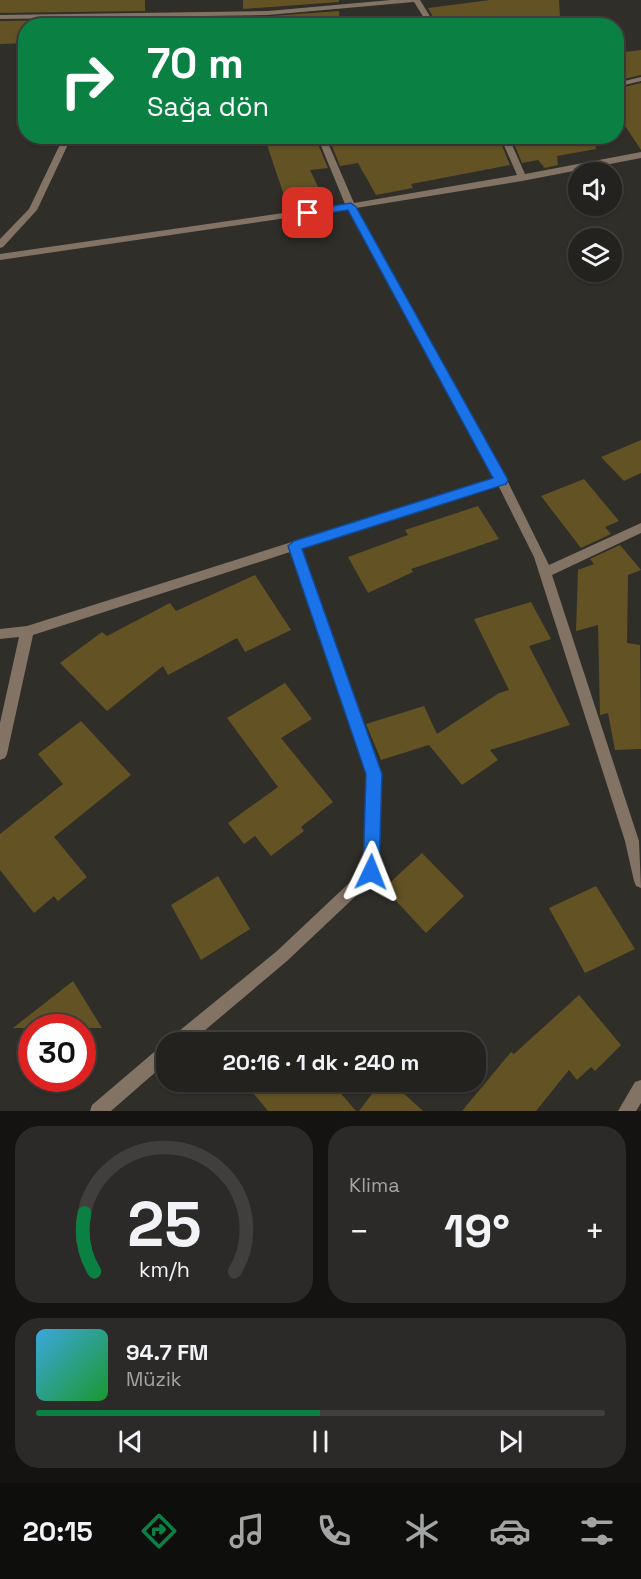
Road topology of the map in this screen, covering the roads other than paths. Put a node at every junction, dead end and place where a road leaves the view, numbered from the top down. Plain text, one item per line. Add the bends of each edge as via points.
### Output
1 (416, 0) edge
2 (0, 17) edge
3 (428, 18) edge
4 (641, 79) edge
5 (624, 83) edge
6 (65, 144) edge
7 (324, 144) edge
8 (507, 144) edge
9 (641, 155) edge
10 (522, 178) junction
11 (351, 207) junction
12 (0, 245) edge
13 (0, 257) edge
14 (501, 480) junction
15 (641, 528) edge
16 (294, 546) junction
17 (546, 573) junction
18 (27, 631) junction
19 (0, 634) edge
20 (0, 754) edge
21 (641, 881) edge
22 (191, 1032) edge
23 (156, 1062) edge
24 (641, 1088) edge
25 (98, 1111) edge
26 (626, 1111) edge

1 - 2 street via 269,16
1 - 3 street
4 - 5 street
6 - 12 street via 33,210
7 - 11 street
8 - 10 street
9 - 10 street
10 - 11 street
11 - 13 street
11 - 14 street
14 - 16 street
14 - 17 street
15 - 17 street
16 - 18 street
16 - 22 street via 374,774 371,872 282,956
17 - 21 street via 632,841
18 - 19 street
18 - 20 street
23 - 25 street
24 - 26 street

